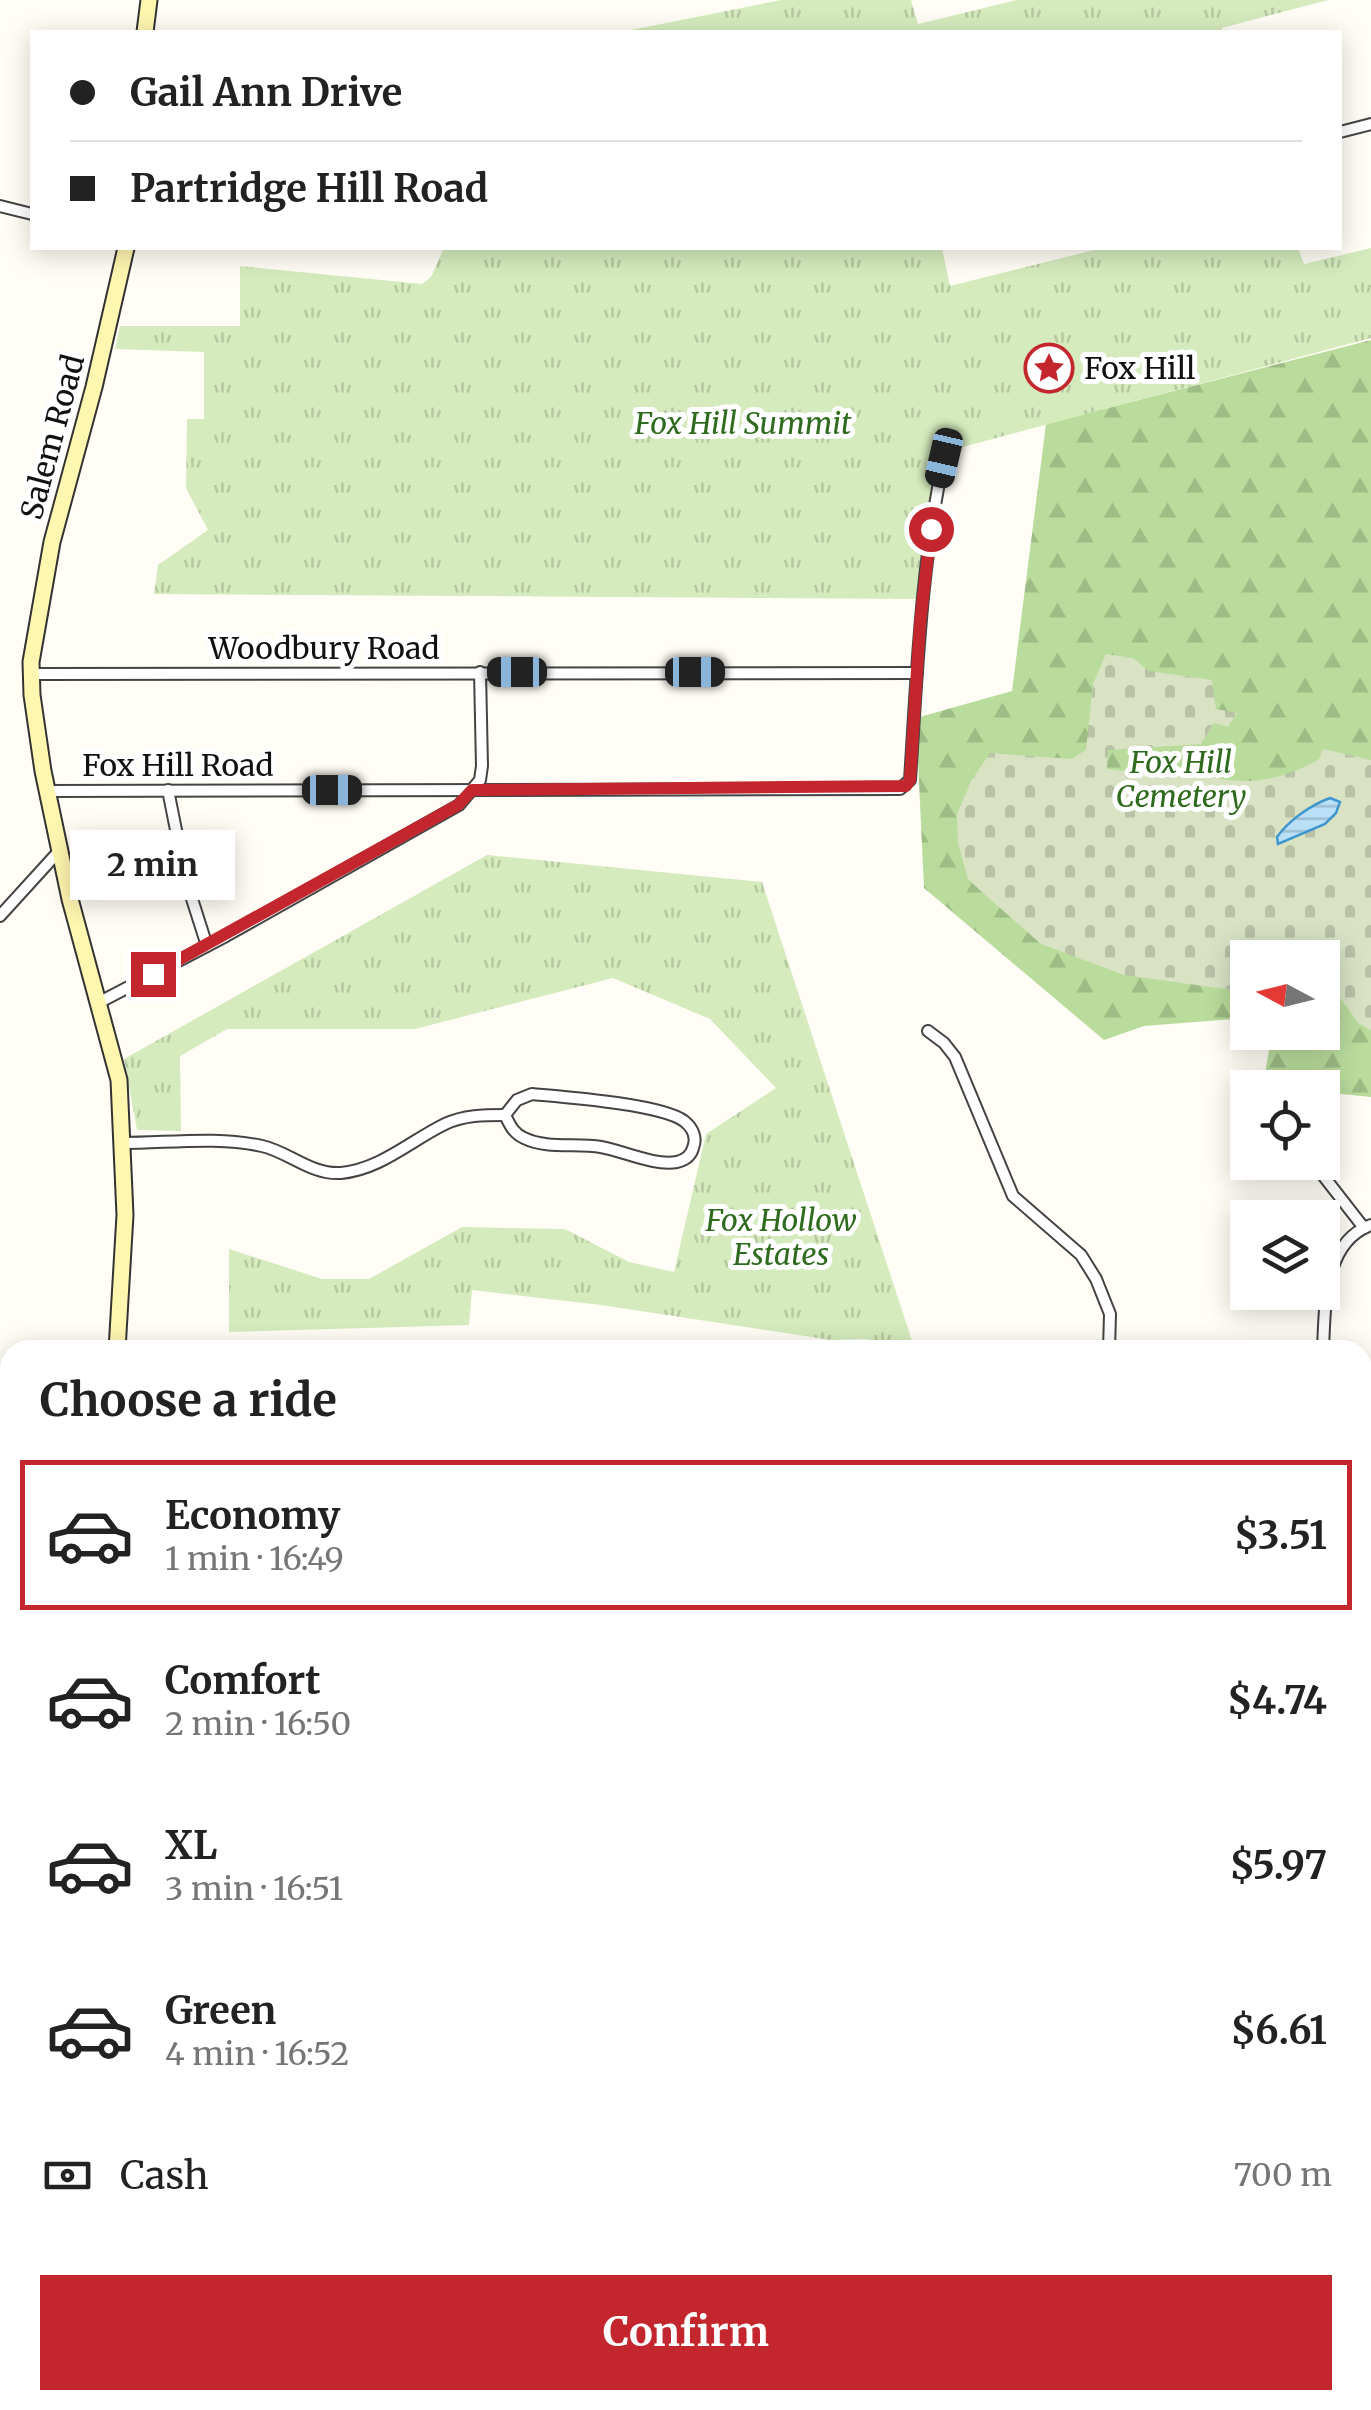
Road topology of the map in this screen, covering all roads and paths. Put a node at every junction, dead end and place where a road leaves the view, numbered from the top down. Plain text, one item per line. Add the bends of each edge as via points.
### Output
1 (149, 0) edge
2 (145, 30) edge
3 (1371, 124) edge
4 (1342, 131) edge
5 (0, 206) edge
6 (30, 214) edge
7 (126, 250) edge
8 (944, 458) dead end
9 (480, 672) junction
10 (917, 673) junction
11 (32, 674) junction
12 (47, 790) junction
13 (168, 790) junction
14 (472, 790) junction
15 (60, 850) junction
16 (0, 916) edge
17 (207, 946) junction
18 (98, 1003) junction
19 (928, 1031) dead end
20 (505, 1115) junction
21 (123, 1144) junction
22 (1327, 1180) edge
23 (1367, 1227) edge
24 (118, 1340) edge
25 (1109, 1340) edge
26 (1323, 1340) edge

1 - 2 main road
3 - 4 street
5 - 6 street
7 - 11 main road, Salem Road via 52,542
8 - 10 street
9 - 10 street, Woodbury Road
9 - 11 street, Woodbury Road
9 - 14 street via 482,766
10 - 14 street, Fox Hill Road via 910,780 900,789
11 - 12 main road, Salem Road
12 - 13 street, Fox Hill Road
12 - 15 main road, Salem Road
13 - 14 street, Fox Hill Road
13 - 17 street
14 - 17 street via 458,805
15 - 16 street
15 - 18 main road, Salem Road
17 - 18 street
18 - 21 main road, Salem Road via 119,1080
19 - 25 street via 954,1057 1013,1196 1091,1268 1110,1314
20 - 20 street via 516,1100 532,1094 607,1101 682,1119 695,1143 680,1162 666,1162 522,1138
20 - 21 street via 445,1124 384,1160 342,1173 314,1169 266,1146
21 - 24 main road, Salem Road
22 - 23 street
23 - 26 street via 1334,1262

